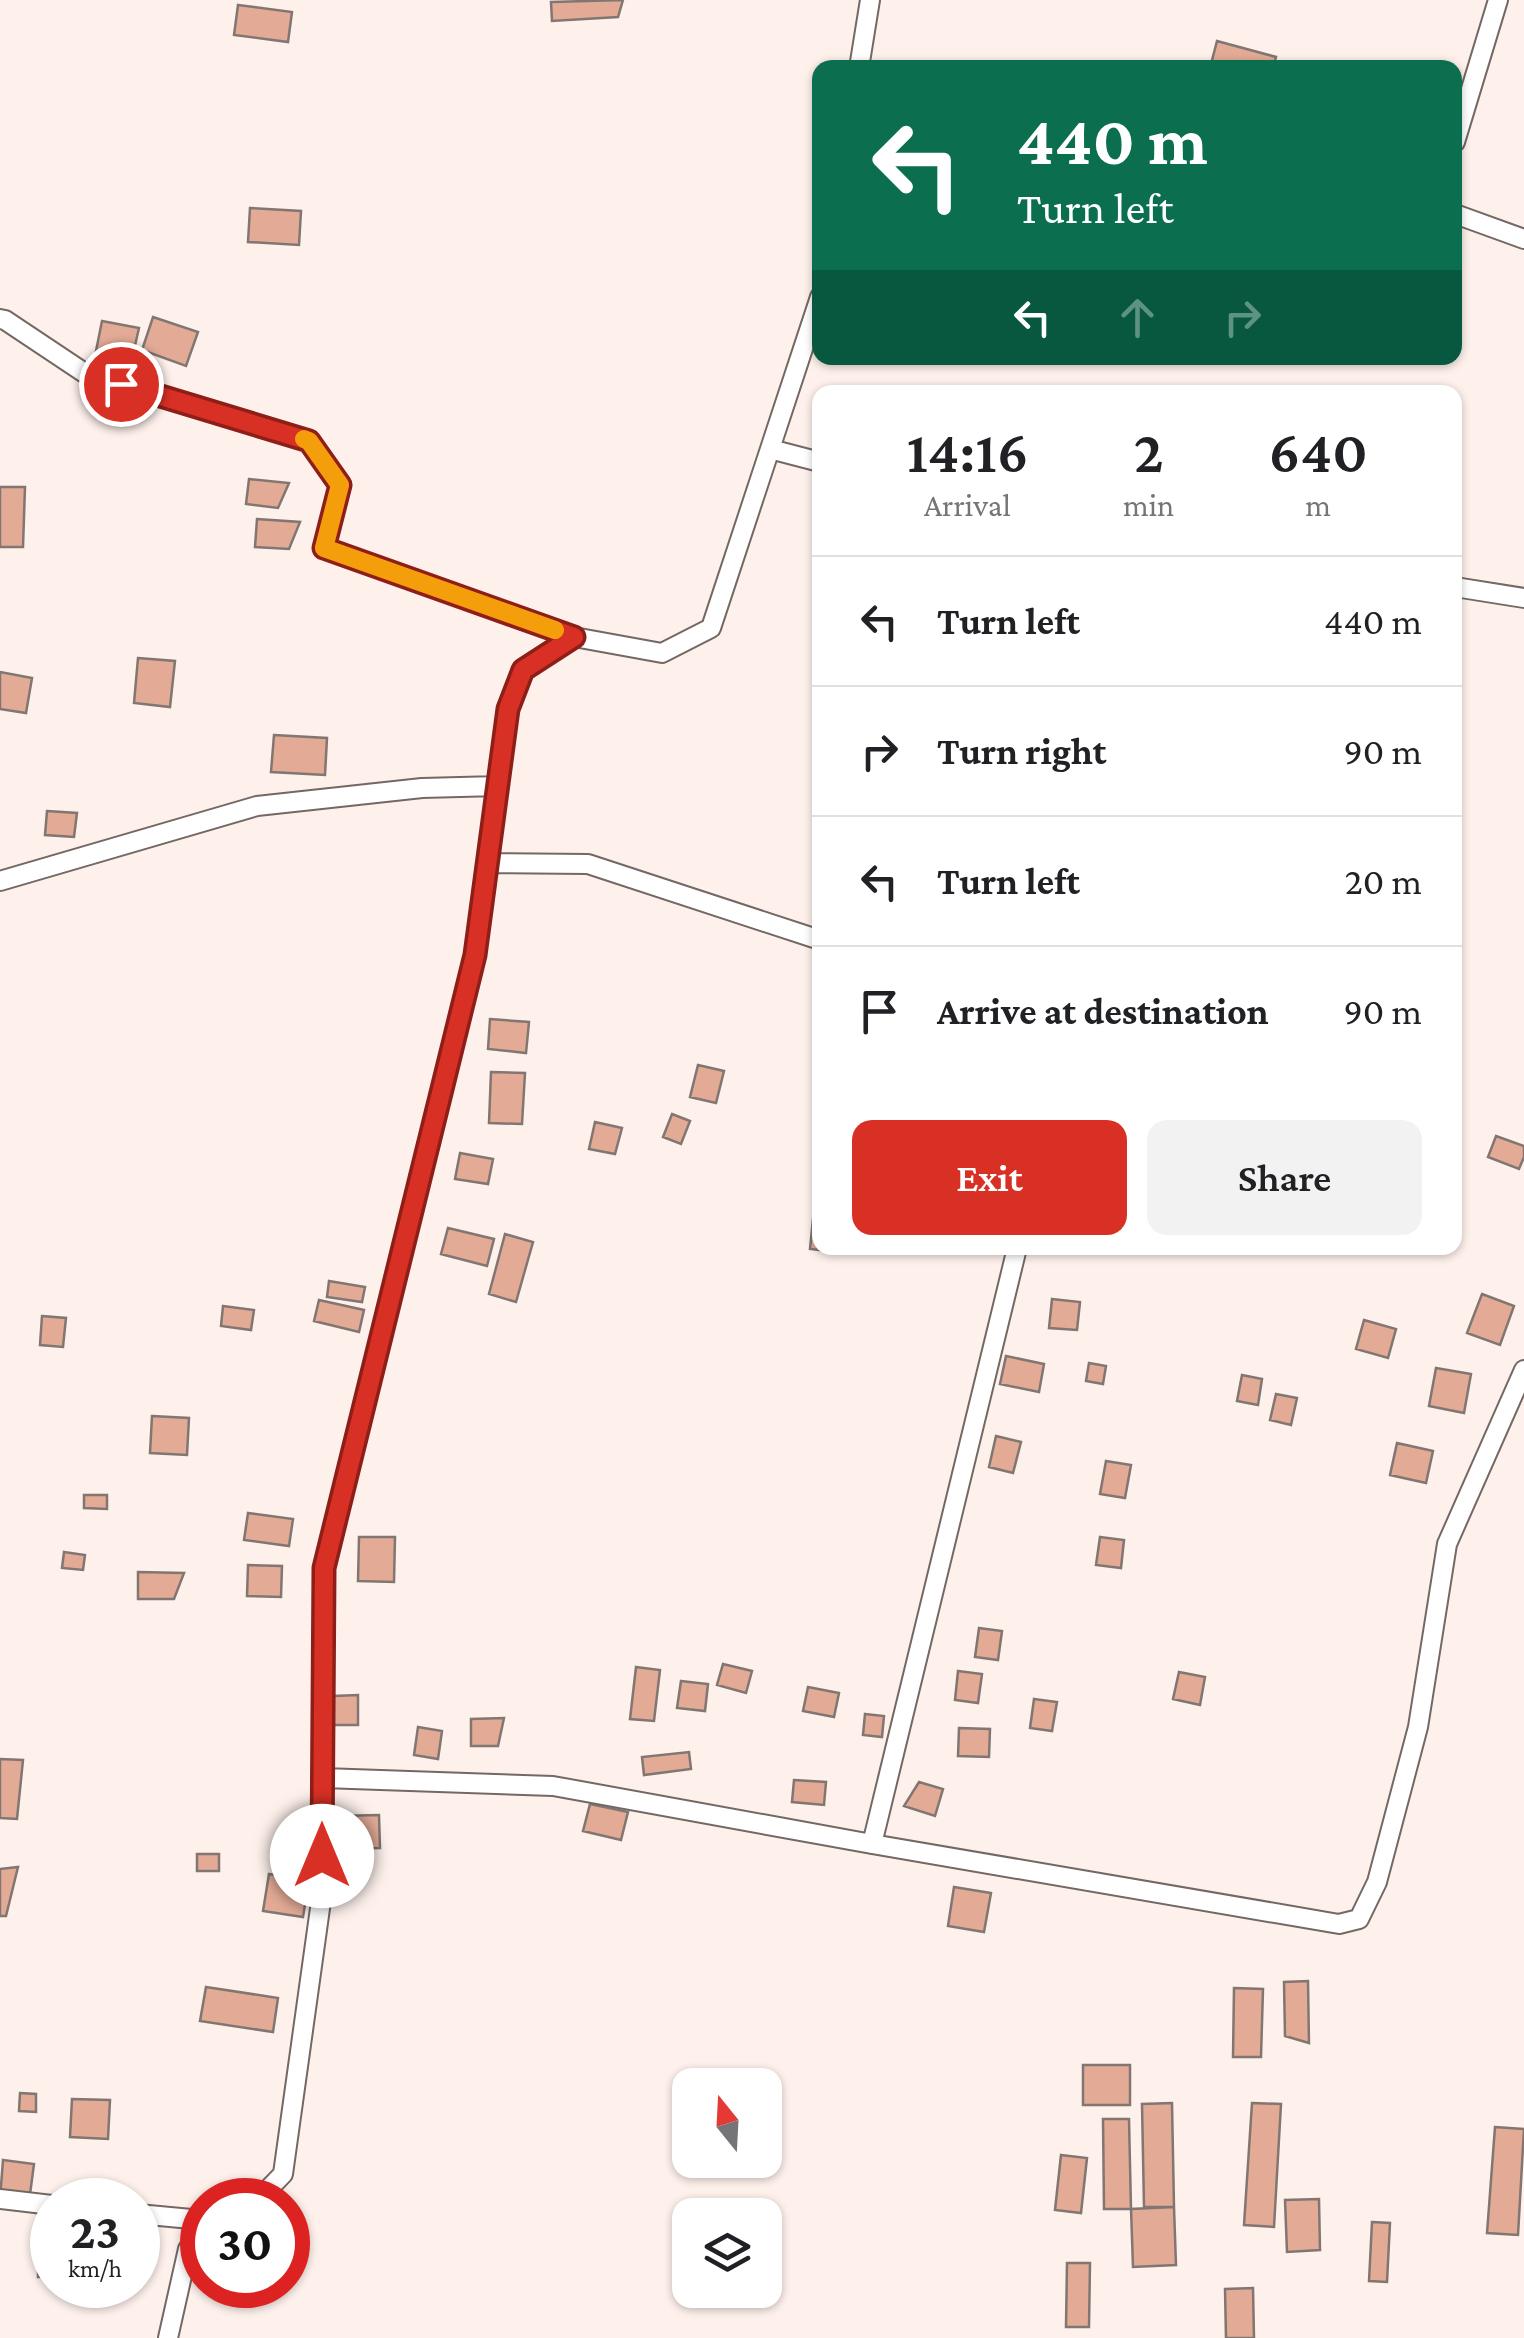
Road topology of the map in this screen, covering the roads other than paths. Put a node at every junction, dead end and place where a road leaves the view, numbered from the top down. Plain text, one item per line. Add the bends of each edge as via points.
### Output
1 (870, 0) edge
2 (1498, 0) edge
3 (860, 60) edge
4 (1462, 119) edge
5 (1462, 217) edge
6 (1524, 239) edge
7 (0, 319) edge
8 (812, 322) edge
9 (770, 450) junction
10 (812, 460) edge
11 (1462, 589) edge
12 (1524, 598) edge
13 (574, 637) junction
14 (498, 786) junction
15 (488, 863) junction
16 (0, 881) edge
17 (812, 937) edge
18 (1014, 1255) edge
19 (1524, 1370) edge
20 (322, 1778) junction
21 (872, 1844) junction
22 (279, 2178) edge
23 (0, 2198) edge
24 (30, 2202) edge
25 (180, 2285) edge
26 (168, 2338) edge

1 - 3 street
2 - 4 street
5 - 6 street
7 - 13 street via 83,372 309,441 340,485 324,548
8 - 9 street
9 - 10 street
9 - 13 street via 711,628 662,653
11 - 12 street
13 - 14 street via 523,670 508,709
14 - 15 street
14 - 16 street via 257,806
15 - 17 street via 588,864
15 - 20 street via 475,955 324,1568
18 - 21 street
19 - 21 street via 1447,1544 1418,1727 1377,1882 1358,1918 1338,1924
20 - 21 street via 553,1786
20 - 22 street via 322,1894
23 - 24 street
25 - 26 street

